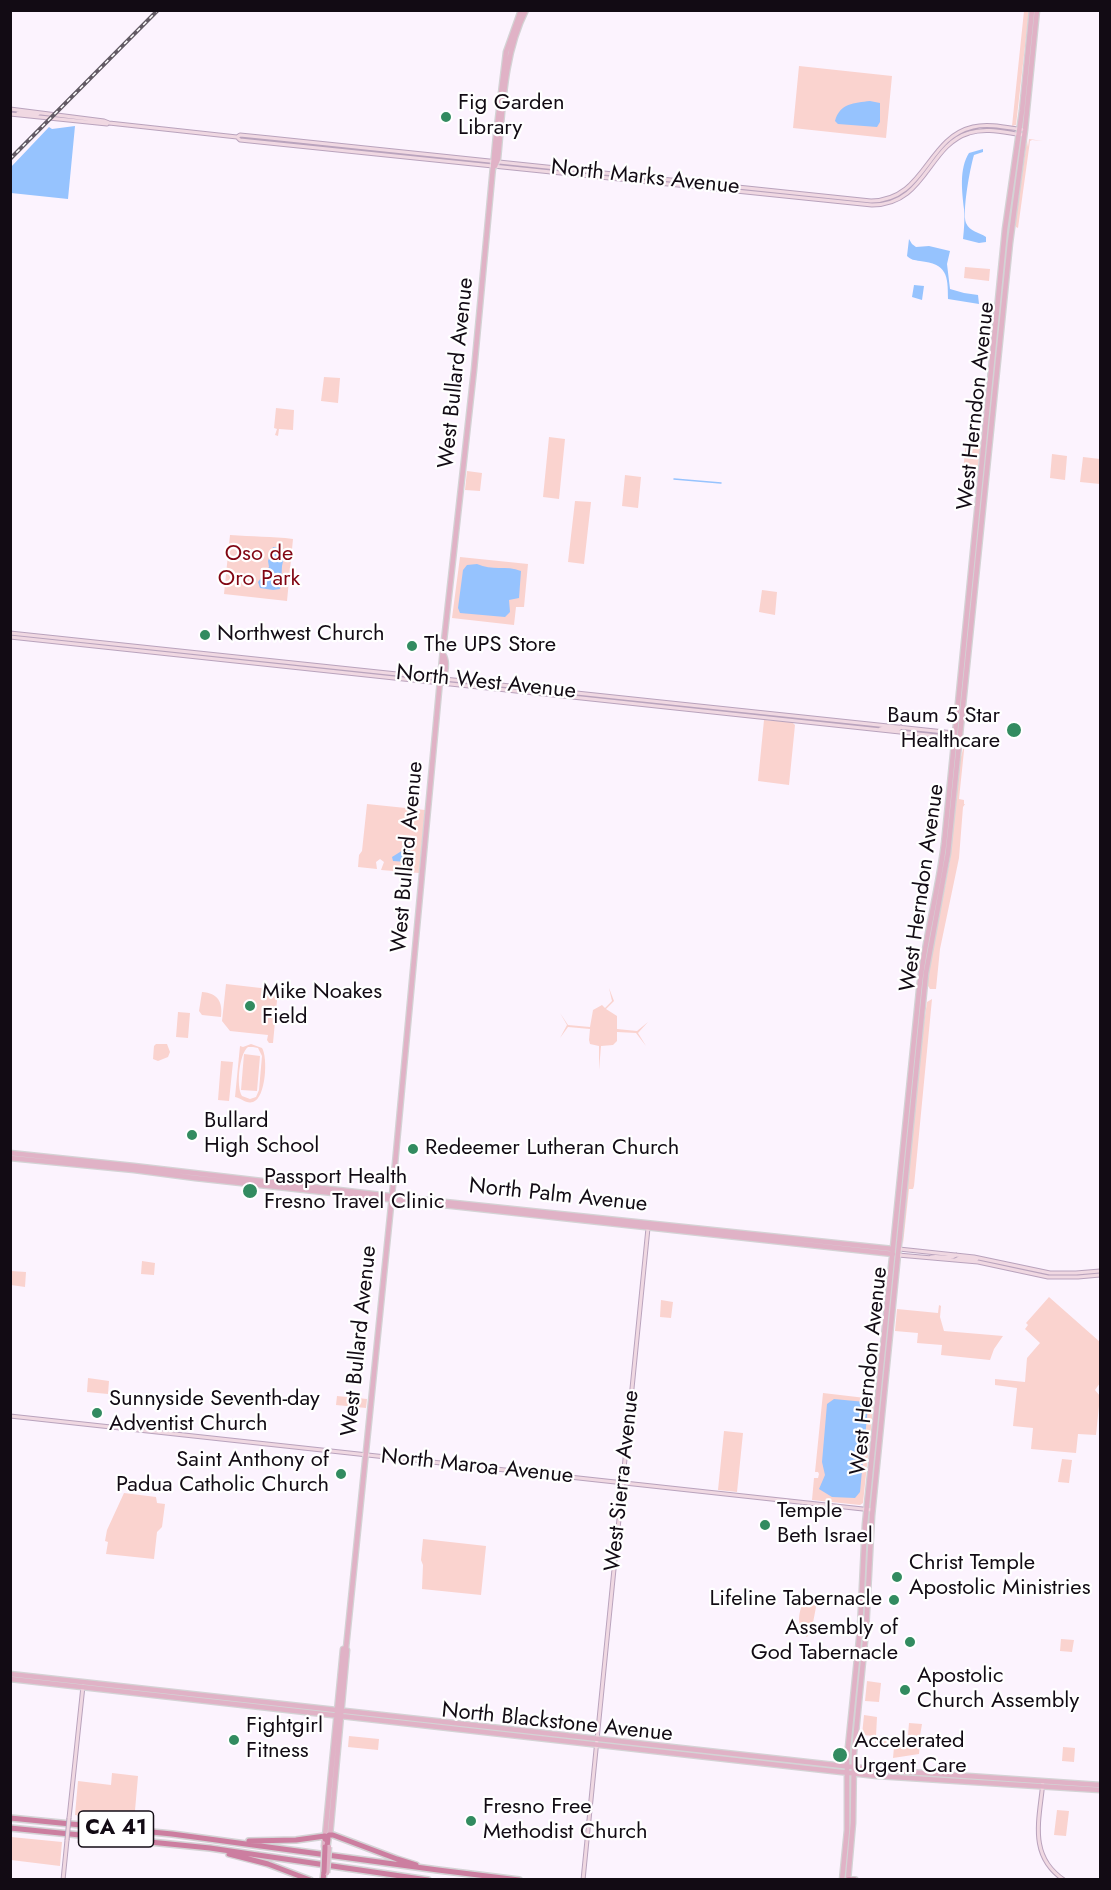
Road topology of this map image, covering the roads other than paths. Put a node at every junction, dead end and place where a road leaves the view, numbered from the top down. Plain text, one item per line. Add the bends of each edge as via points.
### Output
1 (521, 10) edge
2 (526, 10) edge
3 (1032, 10) edge
4 (1037, 10) edge
5 (512, 37) junction
6 (506, 52) junction
7 (508, 61) junction
8 (10, 109) edge
9 (43, 113) junction
10 (10, 114) edge
11 (16, 114) junction
12 (500, 121) junction
13 (109, 123) junction
14 (1022, 132) junction
15 (237, 137) junction
16 (951, 138) junction
17 (424, 154) junction
18 (409, 156) junction
19 (940, 156) junction
20 (450, 157) junction
21 (439, 160) junction
22 (495, 163) junction
23 (549, 167) junction
24 (528, 169) junction
25 (599, 173) junction
26 (576, 174) junction
27 (10, 635) edge
28 (386, 672) junction
29 (347, 673) junction
30 (441, 681) junction
31 (901, 729) junction
32 (929, 730) junction
33 (910, 733) junction
34 (958, 735) junction
35 (10, 1155) edge
36 (391, 1198) junction
37 (443, 1201) junction
38 (420, 1203) junction
39 (649, 1225) junction
40 (733, 1232) junction
41 (702, 1233) junction
42 (800, 1243) junction
43 (833, 1243) junction
44 (896, 1252) junction
45 (956, 1255) junction
46 (930, 1258) junction
47 (981, 1258) junction
48 (955, 1260) junction
49 (1101, 1272) edge
50 (10, 1416) edge
51 (365, 1455) junction
52 (622, 1483) junction
53 (869, 1510) junction
54 (346, 1648) junction
55 (343, 1659) junction
56 (10, 1676) edge
57 (345, 1680) junction
58 (83, 1684) junction
59 (281, 1706) junction
60 (340, 1712) junction
61 (468, 1727) junction
62 (596, 1741) junction
63 (661, 1748) junction
64 (792, 1763) junction
65 (850, 1770) junction
66 (901, 1774) junction
67 (950, 1775) junction
68 (938, 1779) junction
69 (1043, 1784) junction
70 (1101, 1787) edge
71 (10, 1818) edge
72 (10, 1828) edge
73 (221, 1840) junction
74 (326, 1842) junction
75 (210, 1848) junction
76 (438, 1870) junction
77 (325, 1876) edge
78 (583, 1879) edge
79 (63, 1880) edge
80 (310, 1880) edge
81 (428, 1880) edge
82 (519, 1880) edge
83 (842, 1880) edge
84 (848, 1880) edge
85 (855, 1880) edge
86 (1064, 1880) edge

1 - 5 main road
2 - 5 main road
3 - 14 main road, West Herndon Avenue
4 - 14 main road, West Herndon Avenue
5 - 6 main road, West Bullard Avenue
5 - 7 main road, West Bullard Avenue
6 - 7 main road
6 - 12 main road, West Bullard Avenue
7 - 12 main road, West Bullard Avenue
8 - 9 main road, North Marks Avenue
9 - 11 main road
9 - 13 main road, North Marks Avenue
10 - 11 main road, North Marks Avenue
11 - 13 main road, North Marks Avenue
12 - 22 main road, West Bullard Avenue
13 - 15 main road, North Marks Avenue
14 - 16 main road, North Marks Avenue via 979,126
14 - 19 main road, North Marks Avenue via 970,133 954,141
14 - 34 main road, West Herndon Avenue via 1005,229
15 - 17 main road, North Marks Avenue
15 - 18 main road, North Marks Avenue
16 - 19 main road
16 - 25 main road, North Marks Avenue via 908,188 881,201
17 - 18 main road
17 - 20 main road, North Marks Avenue
18 - 21 main road, North Marks Avenue
19 - 26 main road, North Marks Avenue via 908,193 878,205
20 - 21 main road
20 - 22 main road, North Marks Avenue
21 - 22 main road, North Marks Avenue
22 - 23 main road, North Marks Avenue
22 - 24 main road, North Marks Avenue
22 - 30 main road, West Bullard Avenue
23 - 24 main road
23 - 25 main road, North Marks Avenue
24 - 26 main road, North Marks Avenue
25 - 26 main road
27 - 28 main road, North West Avenue
27 - 29 main road, North West Avenue
28 - 29 main road
28 - 30 main road, North West Avenue
29 - 30 main road, North West Avenue
30 - 31 main road, North West Avenue
30 - 31 main road, North West Avenue
30 - 36 main road, West Bullard Avenue
31 - 32 main road, North West Avenue
31 - 33 main road, North West Avenue
32 - 33 main road
32 - 34 main road, North West Avenue
33 - 34 main road, North West Avenue
34 - 44 main road, West Herndon Avenue via 943,853 922,963
35 - 36 main road, North Palm Avenue
36 - 37 main road, North Palm Avenue
36 - 38 main road, North Palm Avenue
36 - 51 main road, West Bullard Avenue
37 - 38 main road
37 - 39 main road, North Palm Avenue
38 - 39 main road, North Palm Avenue
39 - 40 main road, North Palm Avenue
39 - 41 main road, North Palm Avenue
39 - 52 main road, West Sierra Avenue
40 - 41 main road
40 - 43 main road, North Palm Avenue
41 - 42 main road, North Palm Avenue
42 - 43 main road
42 - 44 main road, North Palm Avenue
43 - 44 main road, North Palm Avenue
44 - 45 main road, North Palm Avenue
44 - 46 main road, North Palm Avenue
44 - 53 main road, West Herndon Avenue
45 - 46 main road
45 - 47 main road, North Palm Avenue
46 - 48 main road, North Palm Avenue
47 - 48 main road
47 - 49 main road, North Palm Avenue via 1050,1273
48 - 49 main road, North Palm Avenue via 1048,1277
50 - 51 main road, North Maroa Avenue
51 - 52 main road, North Maroa Avenue
51 - 54 main road, West Bullard Avenue
52 - 53 main road, North Maroa Avenue
52 - 62 main road, West Sierra Avenue
53 - 65 main road, West Herndon Avenue via 866,1623
54 - 55 main road, West Bullard Avenue
54 - 57 main road, West Bullard Avenue
55 - 57 main road
55 - 60 main road, West Bullard Avenue
56 - 58 main road, North Blackstone Avenue
56 - 58 main road, North Blackstone Avenue
57 - 60 main road, West Bullard Avenue
58 - 59 main road, North Blackstone Avenue
58 - 59 main road, North Blackstone Avenue
58 - 79 main road, bridge
59 - 60 main road, North Blackstone Avenue
59 - 60 main road, North Blackstone Avenue
60 - 61 main road, North Blackstone Avenue
60 - 61 main road, North Blackstone Avenue
60 - 74 main road
61 - 62 main road, North Blackstone Avenue
61 - 62 main road, North Blackstone Avenue
62 - 63 main road, North Blackstone Avenue
62 - 63 main road, North Blackstone Avenue
62 - 78 main road, West Sierra Avenue
63 - 64 main road, North Blackstone Avenue
63 - 64 main road, North Blackstone Avenue
64 - 65 main road, North Blackstone Avenue
64 - 65 main road, North Blackstone Avenue
65 - 66 main road, North Blackstone Avenue
65 - 66 main road, North Blackstone Avenue via 881,1776
65 - 83 main road
65 - 84 main road via 853,1823
66 - 67 main road, North Blackstone Avenue
66 - 68 main road, North Blackstone Avenue
67 - 68 main road
67 - 69 main road, North Blackstone Avenue
68 - 69 main road, North Blackstone Avenue
69 - 70 main road, North Blackstone Avenue
69 - 70 main road, North Blackstone Avenue
69 - 86 main road via 1040,1849 1052,1871
71 - 73 highway, CA 41
72 - 75 highway, CA 41
73 - 74 highway
73 - 76 highway, CA 41
74 - 76 highway
74 - 77 highway, bridge
75 - 80 highway
75 - 81 highway, CA 41
76 - 82 highway, CA 41
84 - 85 highway

